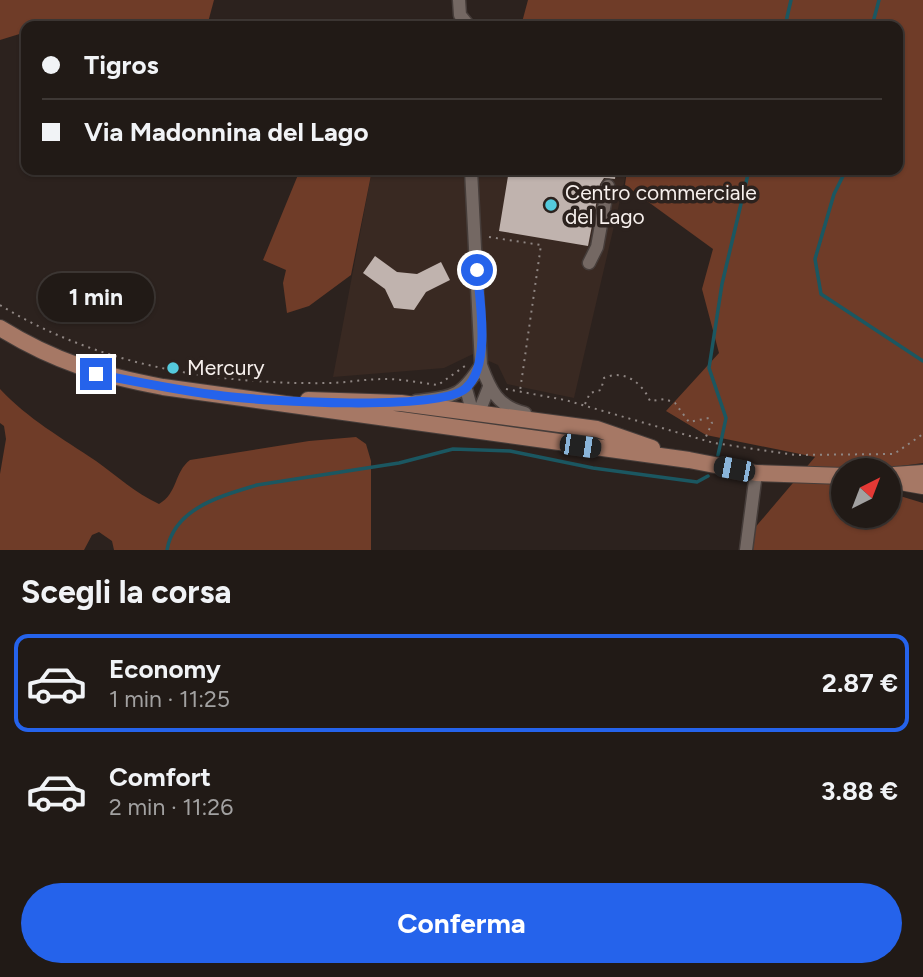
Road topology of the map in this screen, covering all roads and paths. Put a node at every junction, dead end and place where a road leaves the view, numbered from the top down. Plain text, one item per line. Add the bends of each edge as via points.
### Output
1 (459, 0) edge
2 (465, 21) edge
3 (471, 175) edge
4 (608, 186) dead end
5 (474, 224) junction
6 (589, 263) dead end
7 (0, 305) edge
8 (0, 328) edge
9 (481, 365) junction
10 (489, 387) junction
11 (466, 389) junction
12 (504, 389) dead end
13 (519, 392) junction
14 (225, 397) junction
15 (401, 402) junction
16 (584, 405) junction
17 (473, 414) junction
18 (395, 421) junction
19 (597, 429) junction
20 (923, 434) edge
21 (704, 440) junction
22 (559, 443) junction
23 (689, 460) junction
24 (757, 473) junction
25 (923, 473) edge
26 (831, 476) edge
27 (901, 476) edge
28 (901, 480) edge
29 (923, 486) edge
30 (746, 550) edge

1 - 2 street
3 - 5 street
4 - 6 street via 597,247
5 - 9 street
5 - 13 path via 482,224 483,236 541,245
7 - 9 path via 25,321 92,349 171,371 331,383 386,379 438,385 467,364
8 - 14 main road via 33,349 96,374
9 - 10 street
9 - 11 street
10 - 17 street
10 - 19 street via 509,409
11 - 15 street via 448,397
11 - 17 street
12 - 13 path
13 - 16 path
14 - 15 main road
14 - 18 main road
15 - 17 main road
16 - 21 path
16 - 21 path via 590,393 601,390 604,378 613,373 630,377 650,401 675,403 689,422 709,418 712,423
17 - 18 main road via 464,421
17 - 19 main road
17 - 22 main road via 485,425 539,434
18 - 22 main road
19 - 23 main road
20 - 21 path via 894,454 795,455
22 - 23 main road
23 - 24 main road
24 - 26 main road
24 - 30 street
25 - 27 main road
28 - 29 main road

